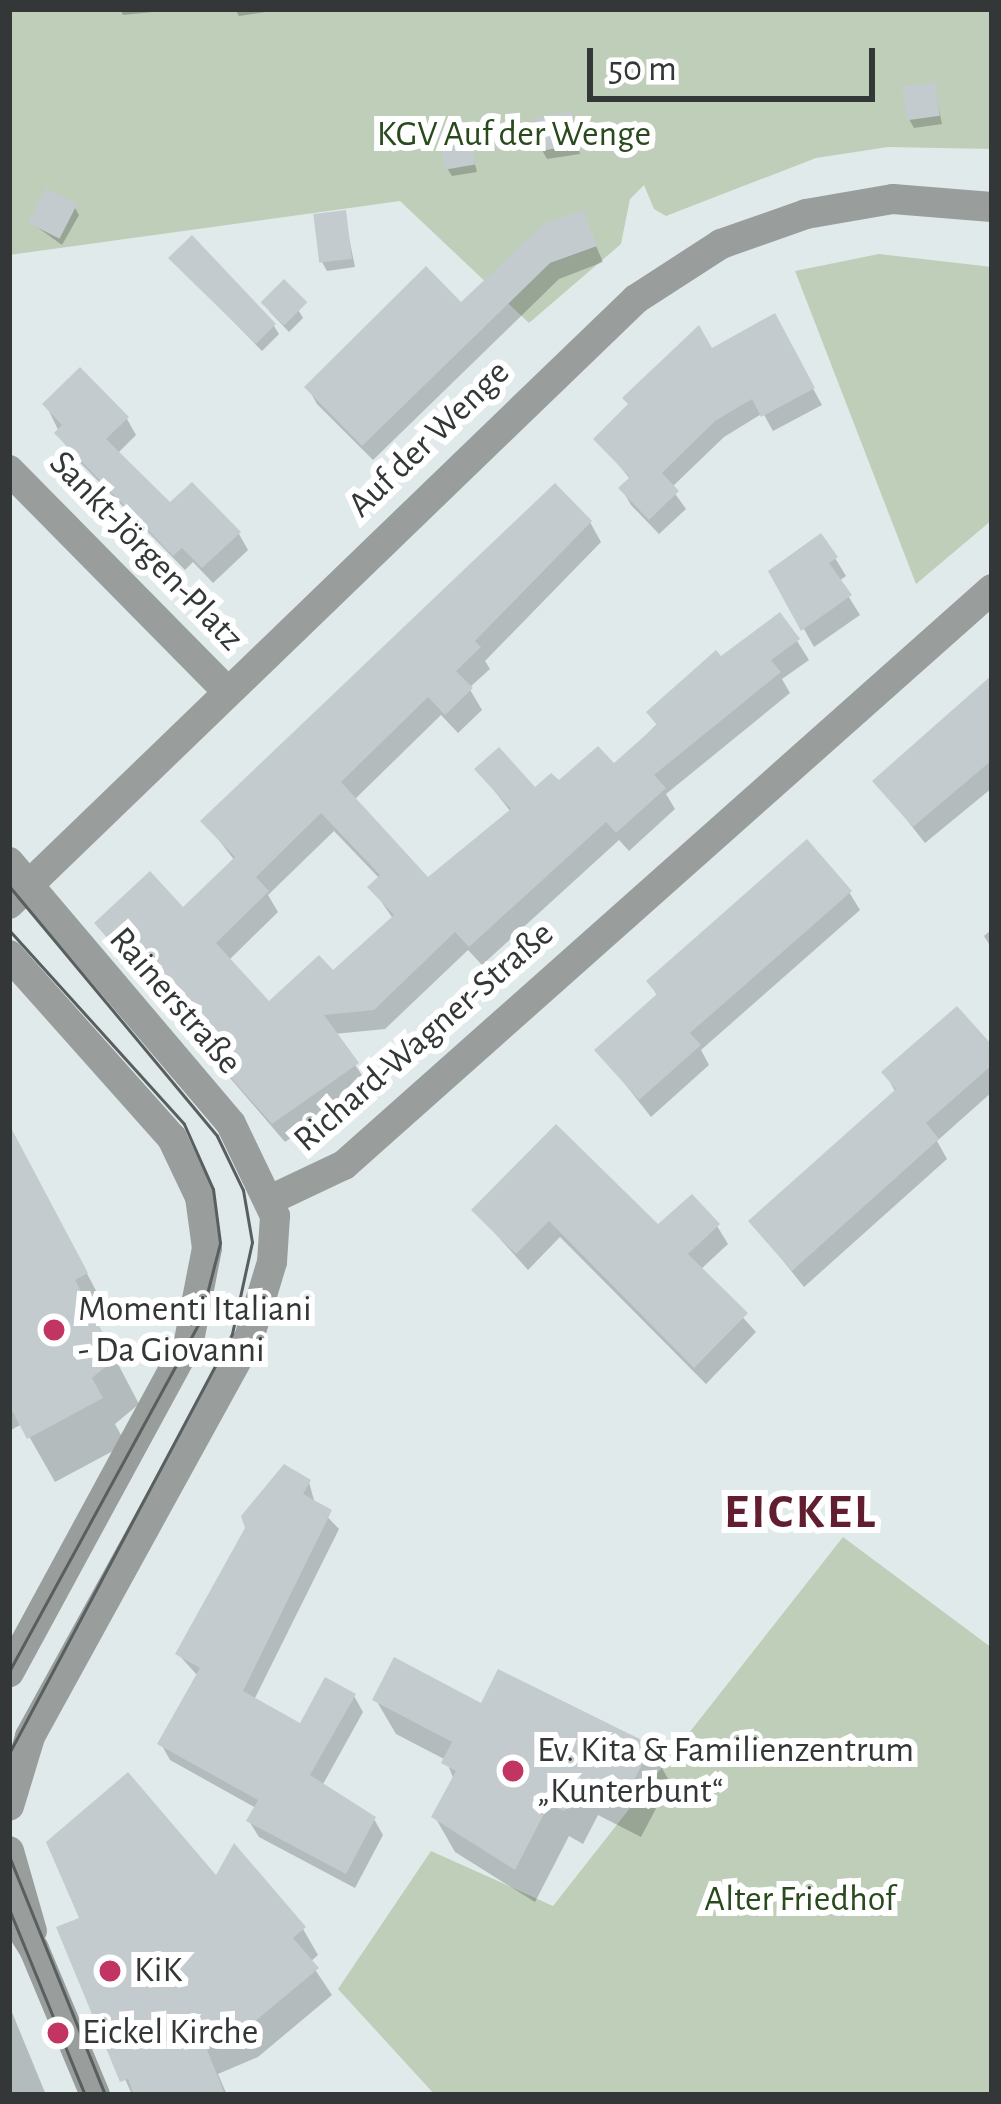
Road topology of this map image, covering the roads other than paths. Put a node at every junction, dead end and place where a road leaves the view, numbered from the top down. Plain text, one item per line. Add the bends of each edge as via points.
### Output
1 (992, 208) edge
2 (9, 470) edge
3 (992, 589) edge
4 (226, 690) junction
5 (15, 884) edge
6 (9, 955) edge
7 (272, 1199) junction
8 (9, 1672) edge
9 (11, 1792) edge
10 (9, 1851) edge
11 (9, 1909) edge
12 (34, 1949) junction
13 (95, 2095) edge

1 - 4 street, Auf der Wenge via 893,199 849,205 762,227 674,271 600,328
2 - 4 street, Sankt-Jörgen-Platz
3 - 7 street, Richard-Wagner-Straße via 344,1165
4 - 5 street, Auf der Wenge
5 - 7 street, Rainerstraße via 231,1124
6 - 8 street via 172,1138 205,1222 206,1267 189,1341
7 - 9 street via 272,1262 249,1338
10 - 12 street
11 - 12 street
12 - 13 street

